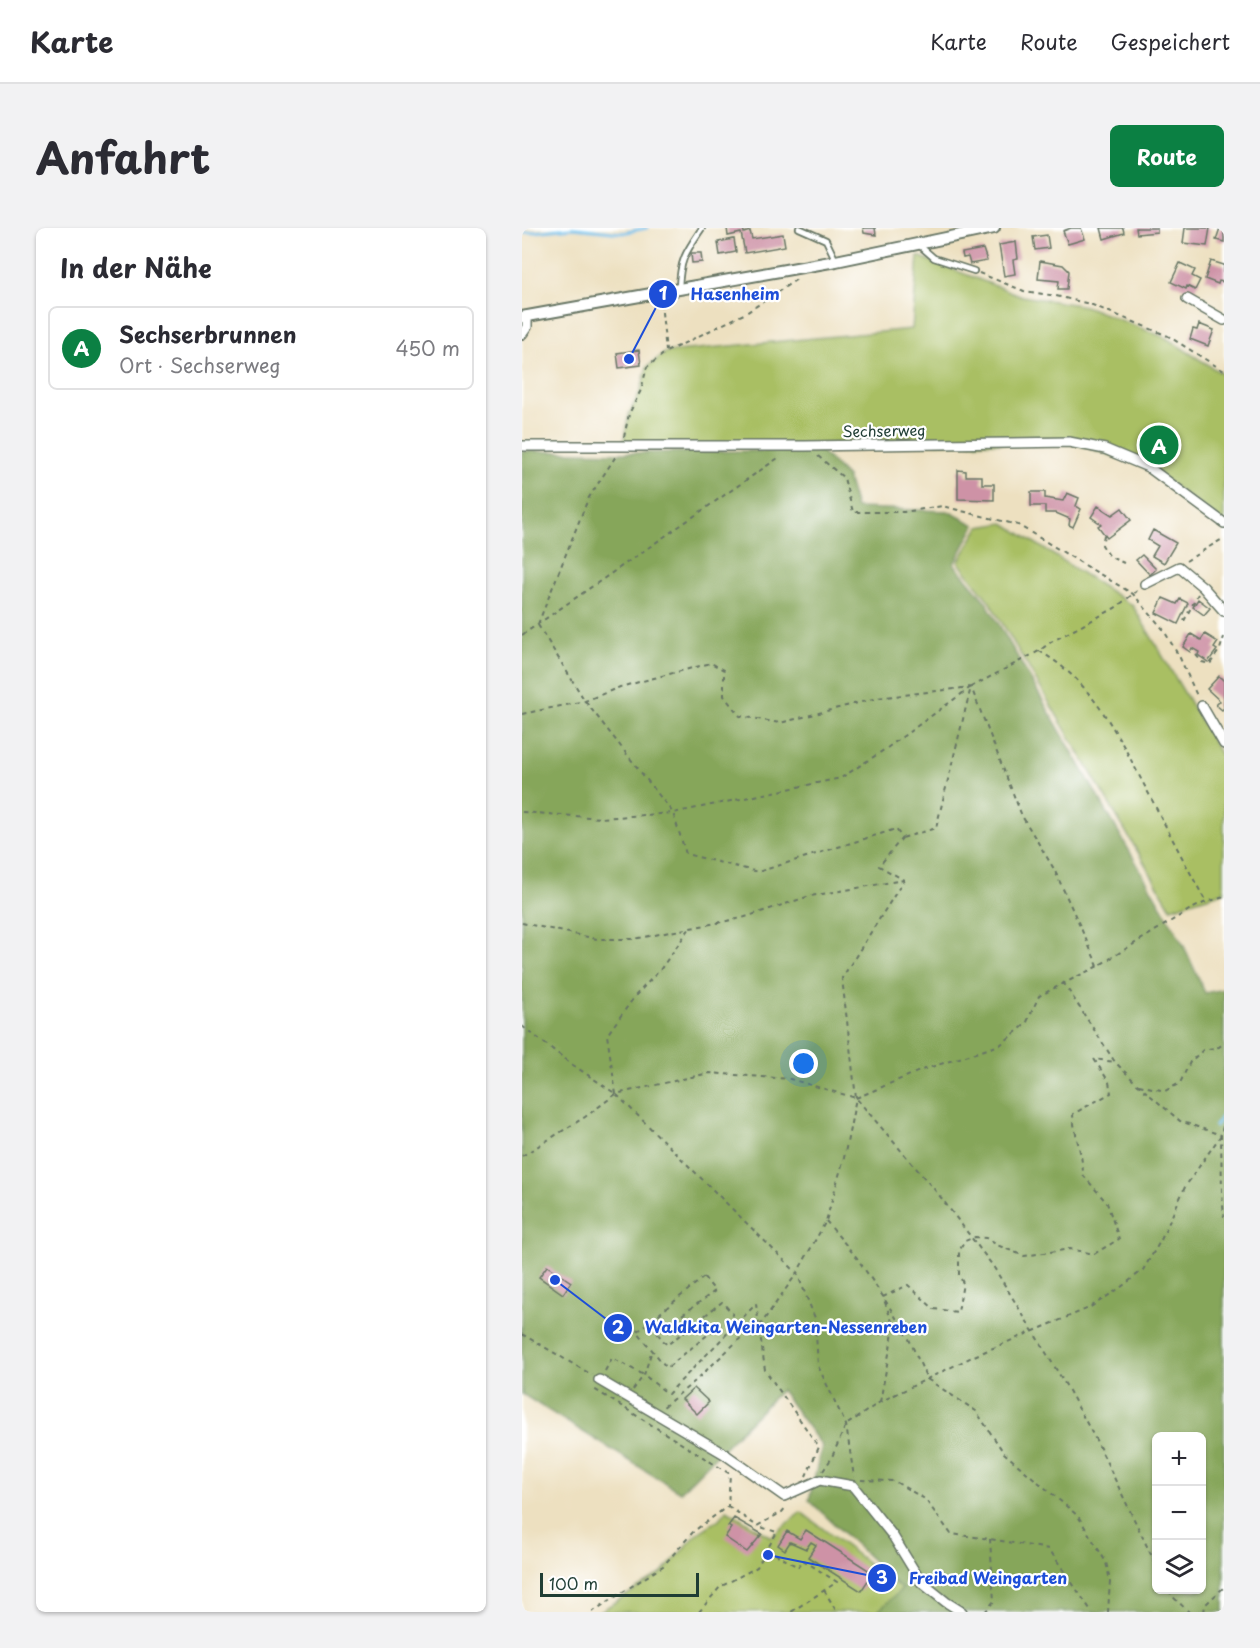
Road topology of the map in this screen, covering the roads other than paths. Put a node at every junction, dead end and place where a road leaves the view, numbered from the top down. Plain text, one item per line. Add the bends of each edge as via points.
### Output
1 (702, 228) edge
2 (799, 228) edge
3 (994, 228) edge
4 (917, 243) junction
5 (836, 261) junction
6 (974, 271) road end
7 (679, 288) junction
8 (1187, 299) dead end
9 (524, 316) edge
10 (1224, 320) edge
11 (522, 334) edge
12 (522, 446) edge
13 (1224, 523) edge
14 (1144, 584) road end
15 (1224, 611) edge
16 (1202, 705) road end
17 (1224, 744) edge
18 (599, 1380) road end
19 (962, 1612) edge

1 - 7 lane via 680,266
2 - 5 lane via 826,240
3 - 4 street
4 - 5 street
4 - 6 lane via 934,258
5 - 7 street
7 - 9 street
8 - 10 street
9 - 11 street via 527,327
12 - 13 street, Sechserweg via 1069,442 1105,448 1148,467
14 - 15 street via 1179,567
16 - 17 street
18 - 19 street via 723,1453 784,1497 820,1480 854,1486 893,1536 921,1582

